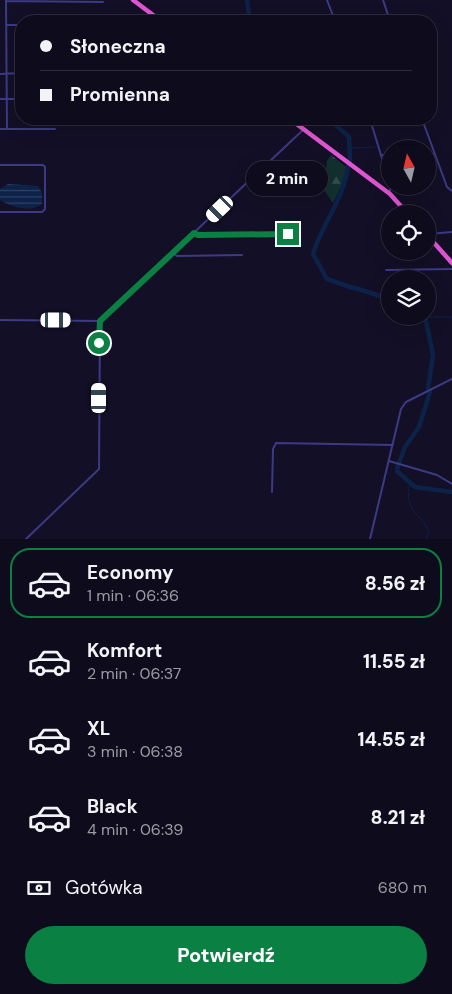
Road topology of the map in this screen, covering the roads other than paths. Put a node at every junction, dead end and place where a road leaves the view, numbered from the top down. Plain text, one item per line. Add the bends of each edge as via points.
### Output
1 (6, 0) edge
2 (133, 0) edge
3 (327, 0) edge
4 (383, 0) edge
5 (103, 2) dead end
6 (153, 15) edge
7 (333, 15) edge
8 (388, 15) edge
9 (6, 25) junction
10 (15, 25) edge
11 (15, 73) edge
12 (0, 74) edge
13 (6, 74) junction
14 (0, 99) edge
15 (7, 99) junction
16 (15, 99) edge
17 (298, 125) edge
18 (372, 125) edge
19 (424, 125) edge
20 (0, 129) edge
21 (7, 129) junction
22 (55, 129) dead end
23 (304, 129) junction
24 (429, 140) edge
25 (381, 152) edge
26 (436, 158) edge
27 (0, 164) edge
28 (381, 187) edge
29 (451, 191) edge
30 (391, 195) edge
31 (400, 205) edge
32 (0, 212) edge
33 (452, 232) edge
34 (194, 233) junction
35 (288, 234) dead end
36 (436, 234) edge
37 (436, 244) edge
38 (173, 253) junction
39 (242, 255) dead end
40 (452, 263) edge
41 (452, 269) edge
42 (386, 270) dead end
43 (0, 320) edge
44 (100, 321) junction
45 (452, 379) edge
46 (393, 446) junction
47 (389, 461) junction
48 (452, 484) edge
49 (272, 492) dead end
50 (26, 539) edge
51 (370, 539) edge

1 - 5 street
1 - 9 street
2 - 6 highway
3 - 7 street
4 - 8 street
9 - 10 street
9 - 13 street
11 - 13 street
12 - 13 street
13 - 15 street
14 - 15 street
15 - 16 street
15 - 21 street
17 - 23 highway
18 - 25 street
19 - 24 street
20 - 21 street
21 - 22 street
23 - 28 highway
23 - 34 street
26 - 29 street
27 - 32 street via 43,164 45,167 45,210
30 - 31 highway
33 - 36 street
34 - 35 street
34 - 38 street
37 - 40 highway
38 - 39 street via 177,256
38 - 44 street
41 - 42 street
43 - 44 street
44 - 50 street via 99,469
45 - 46 street via 403,406
46 - 47 street
46 - 49 street via 276,443 273,449
47 - 48 street via 437,475
47 - 51 street

